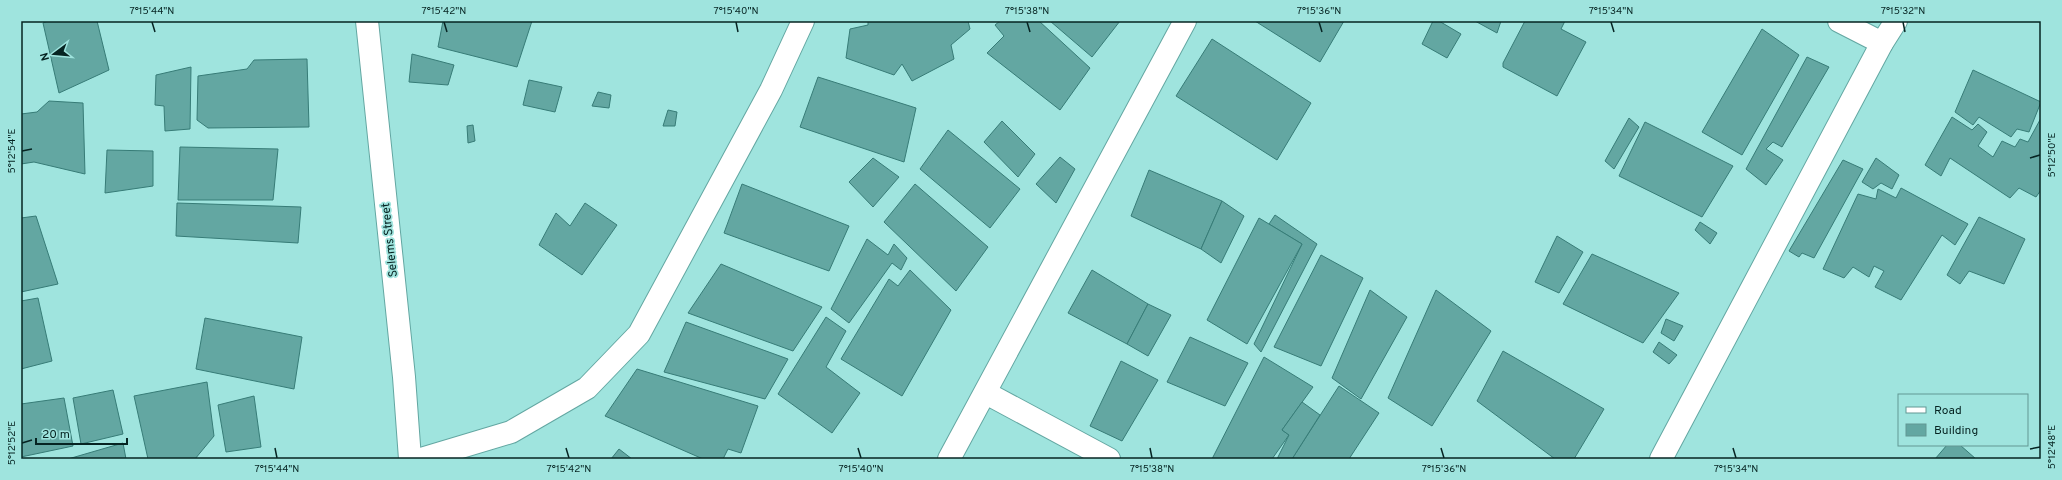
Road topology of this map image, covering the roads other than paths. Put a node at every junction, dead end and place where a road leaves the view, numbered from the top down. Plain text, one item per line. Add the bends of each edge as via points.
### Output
1 (366, 21) edge
2 (803, 21) edge
3 (1184, 21) edge
4 (1839, 21) edge
5 (1896, 21) edge
6 (1882, 43) junction
7 (986, 392) junction
8 (410, 459) edge
9 (421, 459) edge
10 (949, 459) edge
11 (1108, 459) edge
12 (1661, 459) edge

1 - 8 street, Selems Street via 404,377
2 - 9 street via 771,90 639,334 587,388 518,428
3 - 7 street
4 - 6 street
5 - 6 street
6 - 12 street
7 - 10 street
7 - 11 street

